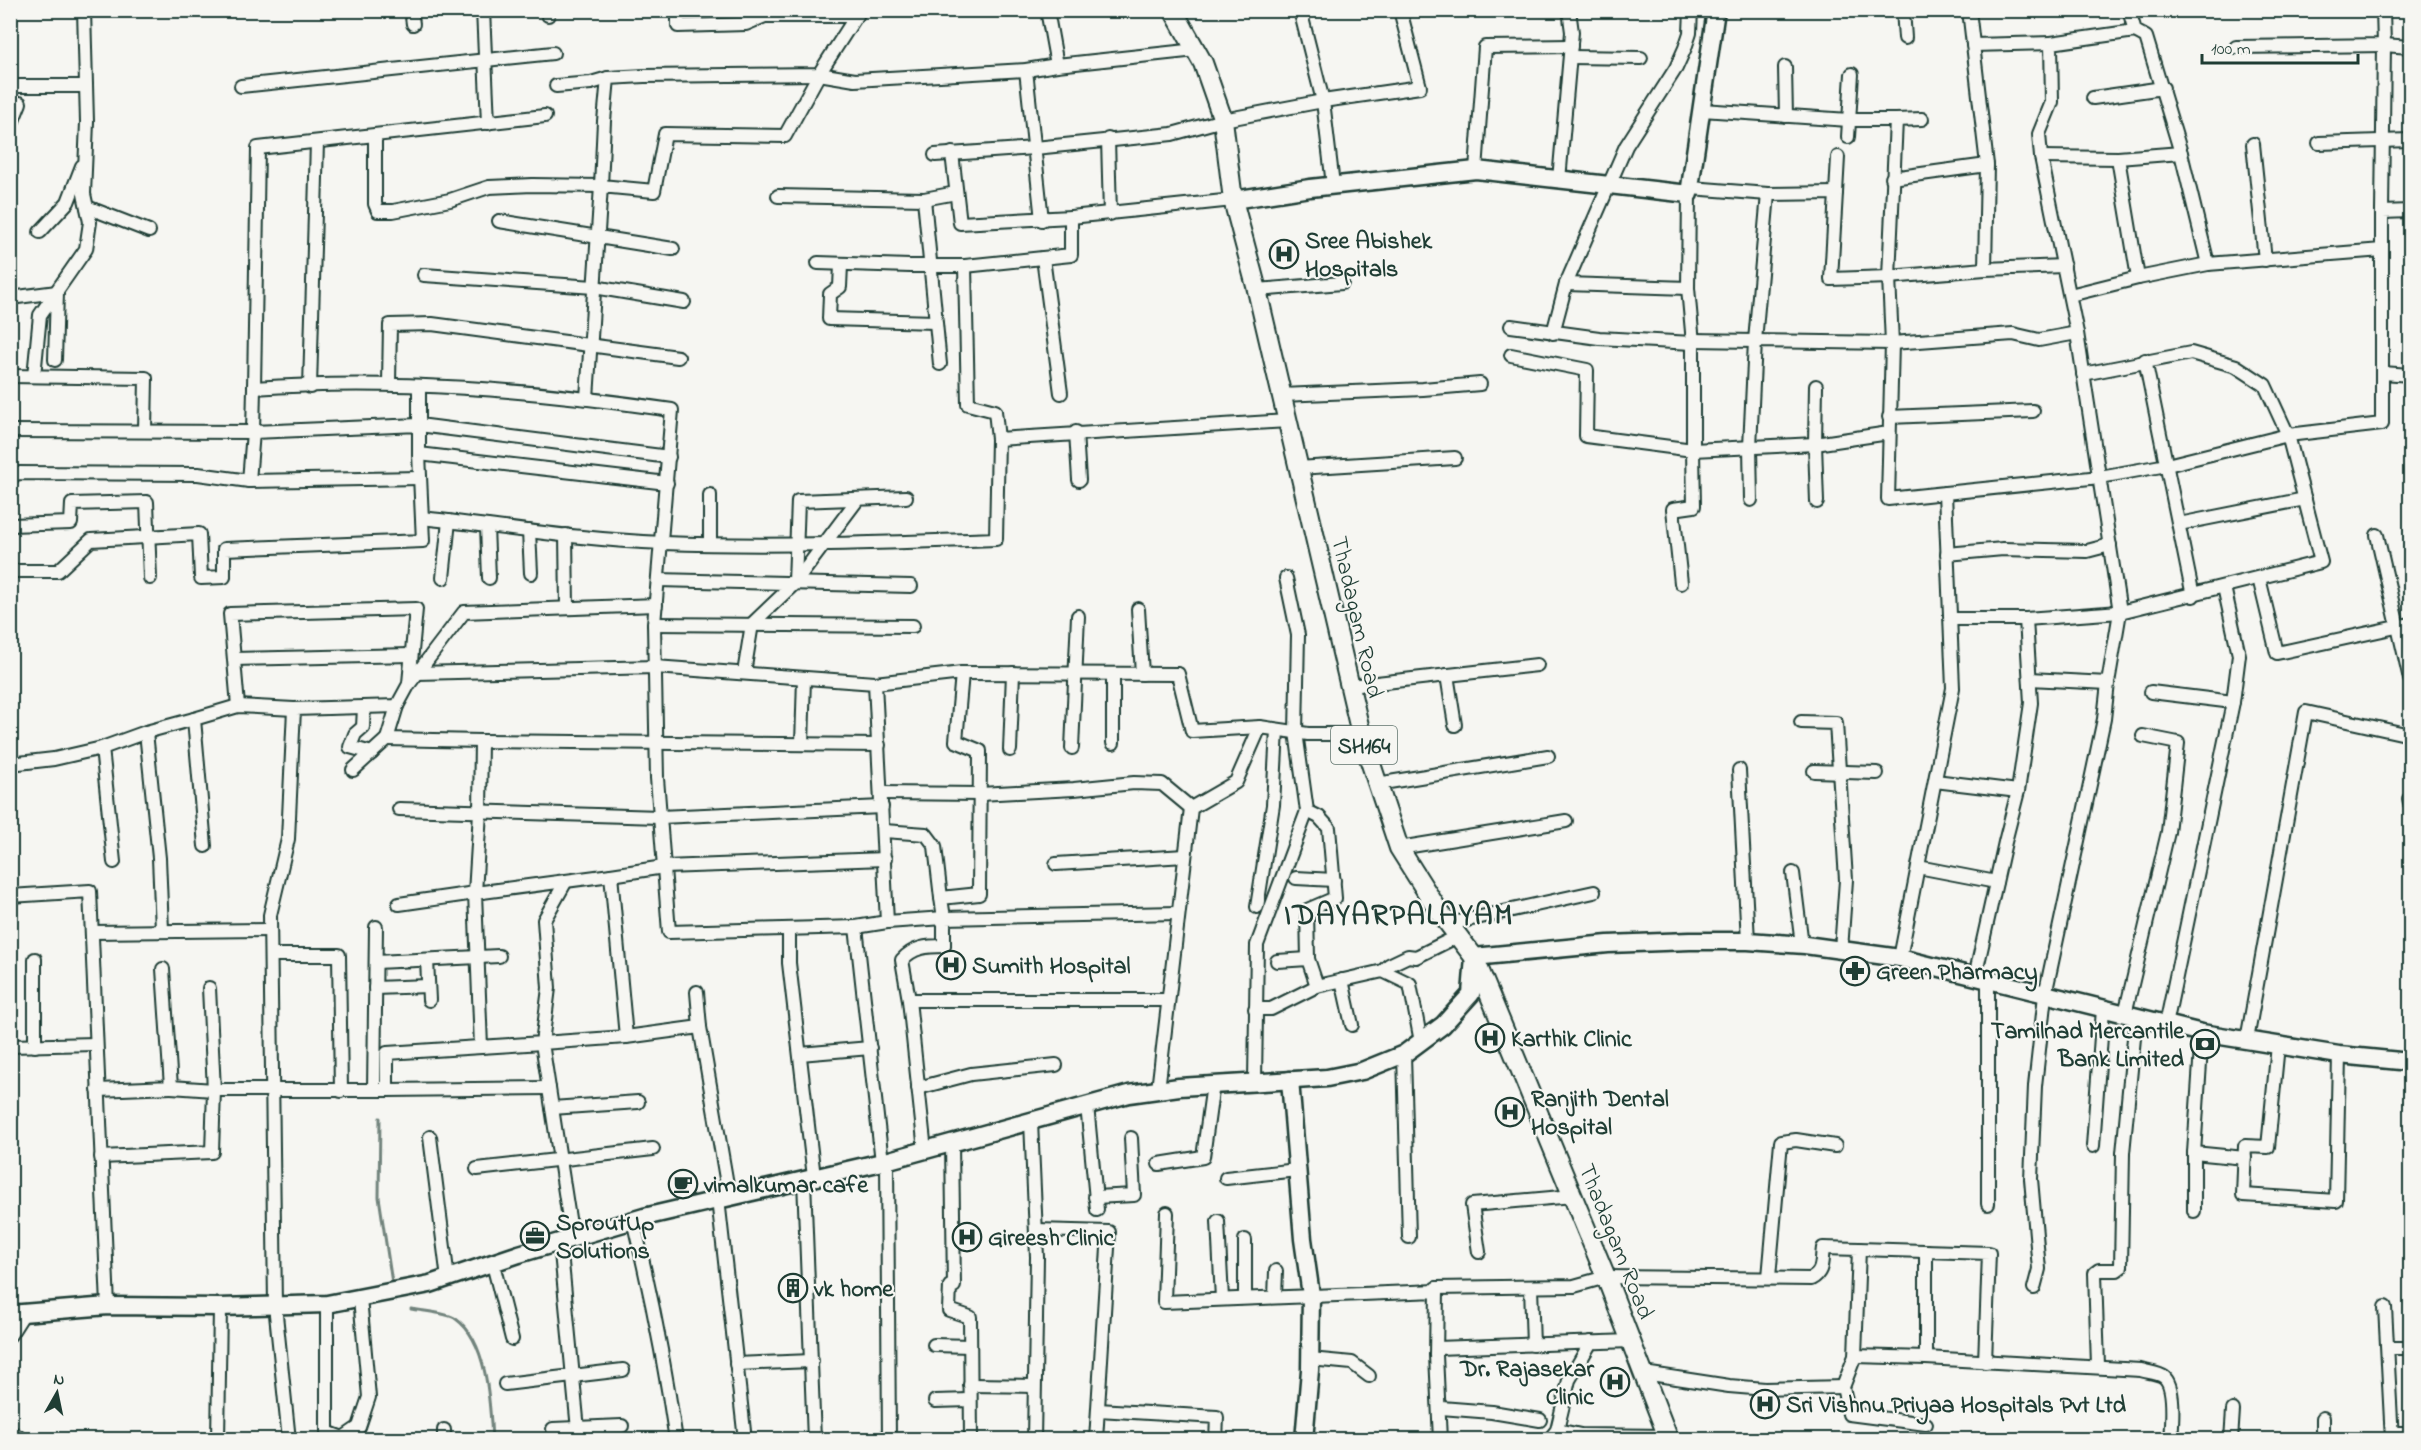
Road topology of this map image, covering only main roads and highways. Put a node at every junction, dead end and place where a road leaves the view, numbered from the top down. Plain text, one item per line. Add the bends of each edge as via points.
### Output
1 (1173, 10) edge
2 (1716, 10) edge
3 (1233, 201) junction
4 (1474, 957) junction
5 (2410, 1062) edge
6 (1290, 1080) junction
7 (17, 1314) edge
8 (1668, 1438) edge
9 (1304, 1440) edge

1 - 3 main road, Thadagam Road / SH164 via 1203,63 1223,120
2 - 3 main road via 1690,191 1476,170 1333,185
3 - 4 main road, Thadagam Road / SH164 via 1361,734 1399,848
4 - 5 main road via 1690,940 1802,945 1900,958 2202,1033
4 - 6 main road via 1471,994 1443,1025 1404,1054 1362,1071
4 - 8 main road, Thadagam Road / SH164 via 1606,1276
6 - 7 main road via 1129,1094 925,1151 633,1220 448,1279 360,1298 327,1304 108,1306
6 - 9 main road via 1311,1295

